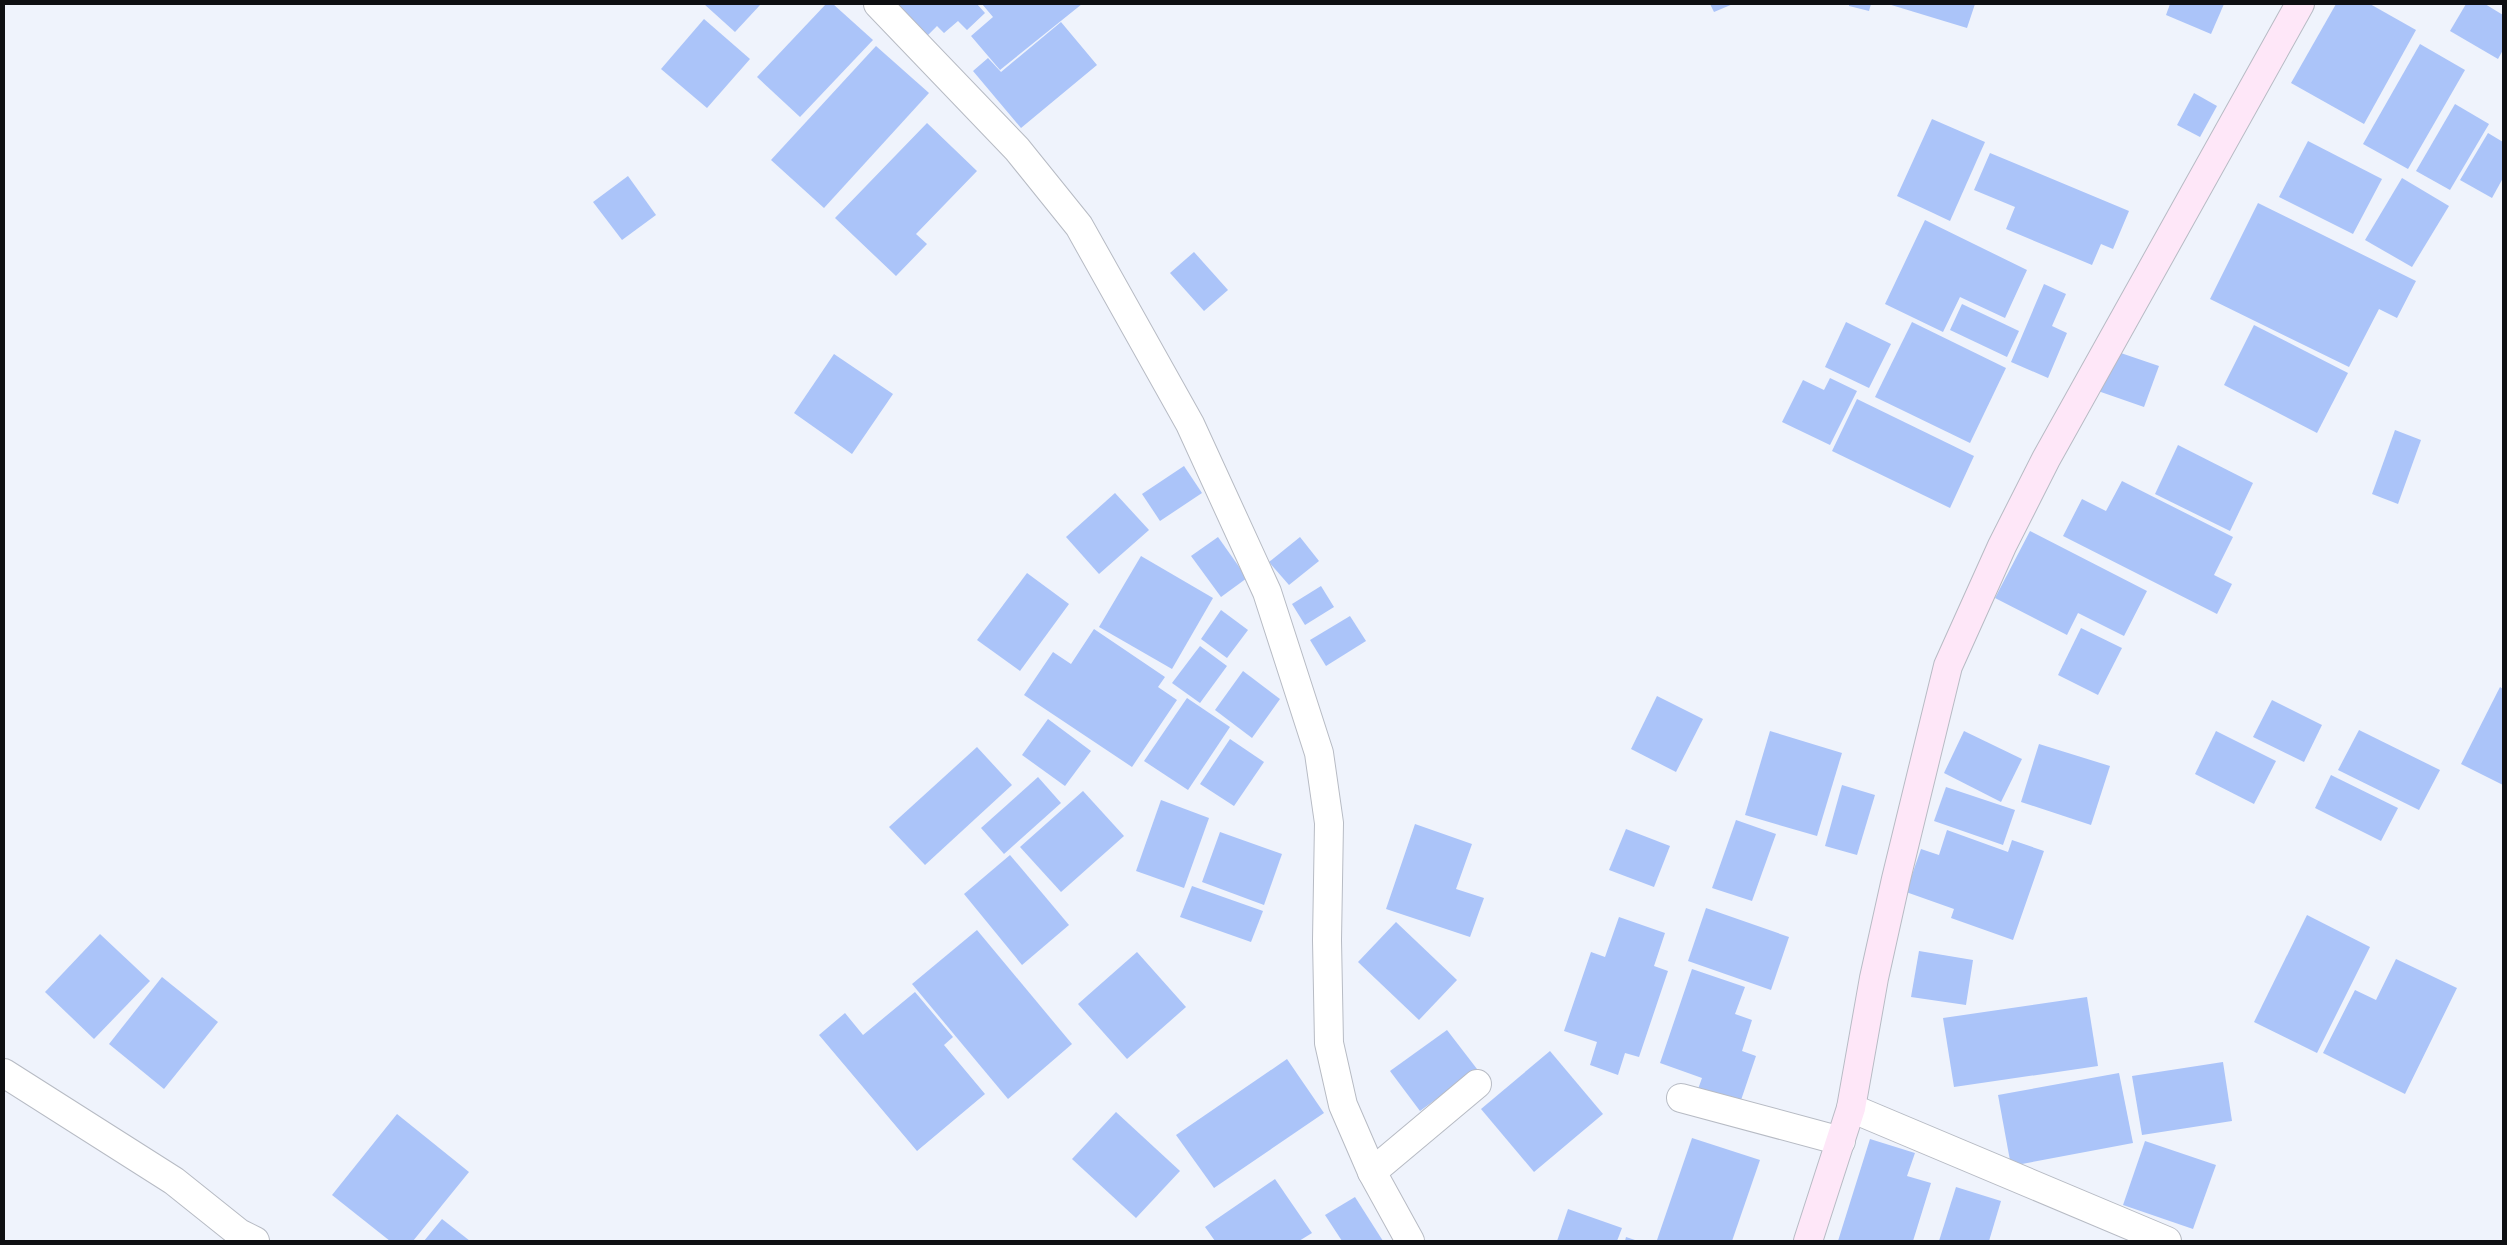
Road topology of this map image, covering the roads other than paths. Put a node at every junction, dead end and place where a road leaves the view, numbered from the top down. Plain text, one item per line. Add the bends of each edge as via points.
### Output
1 (878, 4) edge
2 (2300, 4) edge
3 (4, 1073) edge
4 (1477, 1084) dead end
5 (1682, 1098) dead end
6 (1851, 1108) junction
7 (1841, 1142) junction
8 (1372, 1172) junction
9 (255, 1241) edge
10 (1410, 1241) edge
11 (1808, 1241) edge
12 (2167, 1241) edge

1 - 8 street via 1017,149 1079,226 1190,424 1267,592 1319,753 1329,823 1329,1043 1342,1105
2 - 6 street via 2046,459 2002,546 1948,666 1874,978
3 - 9 street via 174,1181 239,1233
4 - 8 street
5 - 7 street
6 - 7 street
6 - 12 street
7 - 11 street
8 - 10 street

